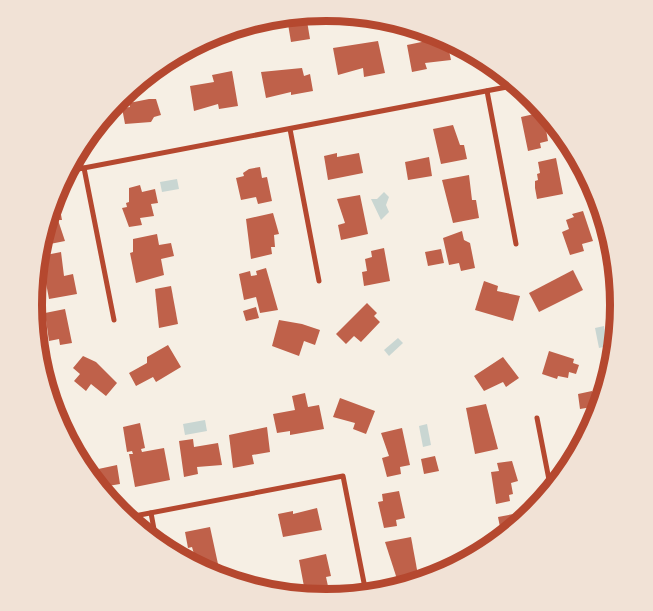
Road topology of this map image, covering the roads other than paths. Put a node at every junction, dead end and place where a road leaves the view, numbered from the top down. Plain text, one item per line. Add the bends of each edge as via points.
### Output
1 (508, 87) edge
2 (487, 91) junction
3 (290, 129) junction
4 (84, 168) junction
5 (77, 169) edge
6 (516, 244) dead end
7 (319, 281) dead end
8 (114, 320) dead end
9 (537, 418) dead end
10 (549, 482) edge
11 (151, 513) junction
12 (135, 516) edge
13 (155, 532) edge
14 (365, 588) edge

1 - 2 street
2 - 3 street
2 - 6 street
3 - 4 street
3 - 7 street
4 - 5 street
4 - 8 street
9 - 10 street
11 - 12 street
11 - 13 street
11 - 14 street via 343,476

